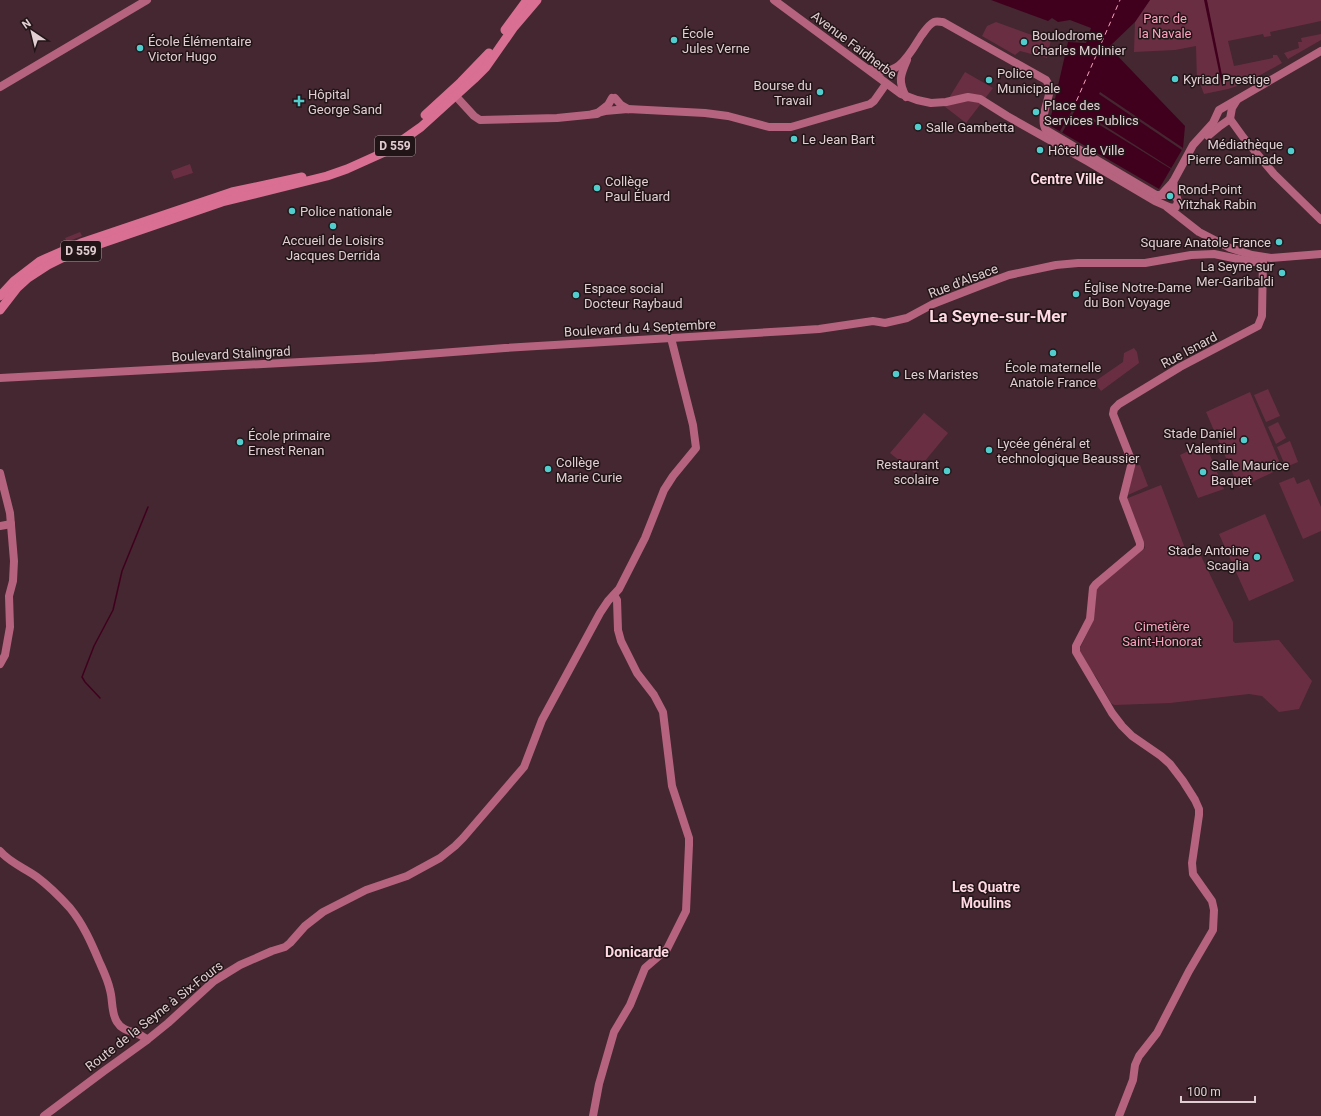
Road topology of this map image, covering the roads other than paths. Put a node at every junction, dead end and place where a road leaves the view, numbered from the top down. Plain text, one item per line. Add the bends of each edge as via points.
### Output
1 (148, 0) edge
2 (527, 0) edge
3 (536, 0) edge
4 (774, 0) edge
5 (1321, 51) edge
6 (911, 52) junction
7 (866, 68) junction
8 (879, 72) junction
9 (886, 84) junction
10 (0, 87) edge
11 (454, 94) junction
12 (906, 97) junction
13 (1237, 100) junction
14 (1223, 108) junction
15 (628, 109) junction
16 (616, 110) junction
17 (643, 110) junction
18 (596, 113) junction
19 (1216, 116) junction
20 (1228, 118) junction
21 (1191, 150) junction
22 (1173, 182) junction
23 (234, 194) junction
24 (1168, 196) junction
25 (1168, 208) junction
26 (1321, 220) edge
27 (1321, 254) edge
28 (1263, 259) junction
29 (0, 296) edge
30 (0, 310) edge
31 (819, 329) joint
32 (671, 338) junction
33 (463, 351) joint
34 (0, 378) edge
35 (0, 473) edge
36 (11, 524) junction
37 (0, 526) edge
38 (614, 595) junction
39 (0, 664) edge
40 (0, 851) edge
41 (146, 1040) junction
42 (44, 1116) edge
43 (593, 1116) edge
44 (1119, 1116) edge

1 - 10 street
2 - 11 main road, D 559 via 485,58
3 - 11 main road, D 559 via 486,67 474,80
4 - 7 street, Avenue Faidherbe
5 - 13 street
6 - 8 street via 898,67
6 - 12 street via 900,79
6 - 24 street via 927,27 935,22 943,22 1044,78 1048,82 1049,94 1044,118 1046,130 1156,195
7 - 8 street
7 - 9 street, Avenue Faidherbe
8 - 9 street
9 - 12 street, Avenue Faidherbe
9 - 17 street via 870,104 792,127 769,127 716,114
11 - 18 street via 480,120 557,118
11 - 23 main road, D 559 via 421,127 387,151 327,176
12 - 25 street, Avenue Faidherbe via 931,103 968,97 980,99
13 - 14 street
13 - 20 street
14 - 19 street via 1218,110
14 - 20 street via 1228,109
15 - 16 street
15 - 17 street
15 - 18 street via 613,98
16 - 17 street
16 - 18 street via 605,114
19 - 20 street via 1220,122
19 - 21 street
20 - 21 street
20 - 26 street via 1274,174
21 - 22 street
22 - 24 street
22 - 24 street
23 - 29 main road, D 559 via 102,235 54,254 25,272
23 - 30 main road, D 559 via 222,202 91,247 48,265 22,284
24 - 25 street via 1178,200 1177,205
25 - 28 street, Avenue Faidherbe via 1199,232 1238,250 1245,256
27 - 28 street
28 - 31 street, Rue d'Alsace via 1253,262 1214,254 1145,263 1056,265 1009,276 933,304 907,318 885,323 873,321
28 - 44 street, Rue Isnard via 1260,323 1180,367 1120,404 1112,414 1132,462 1123,498 1140,547 1093,588 1090,619 1078,642 1076,652 1122,726 1170,764 1197,804 1199,814 1192,870 1212,901 1214,916 1210,937 1157,1034 1139,1056
31 - 32 street, Boulevard du 4 Septembre
32 - 33 street, Boulevard du 4 Septembre
32 - 38 street via 693,425 696,448 664,490 645,538
33 - 34 street, Boulevard Stalingrad
35 - 36 street
36 - 37 street
36 - 39 street via 14,561 9,596 10,627 5,655
38 - 41 street, Route de la Seyne à Six-Fours via 600,613 548,707 524,767 459,842 440,858 407,876 366,890 323,912 284,947 240,965 214,981
38 - 43 street via 617,600 621,641 637,673 663,712 672,786 689,845 686,911 667,949 645,968 630,1005 614,1032
40 - 41 street via 6,858 37,877 71,909 87,934 104,972 116,1022 124,1030 140,1034
41 - 42 street, Route de la Seyne à Six-Fours

